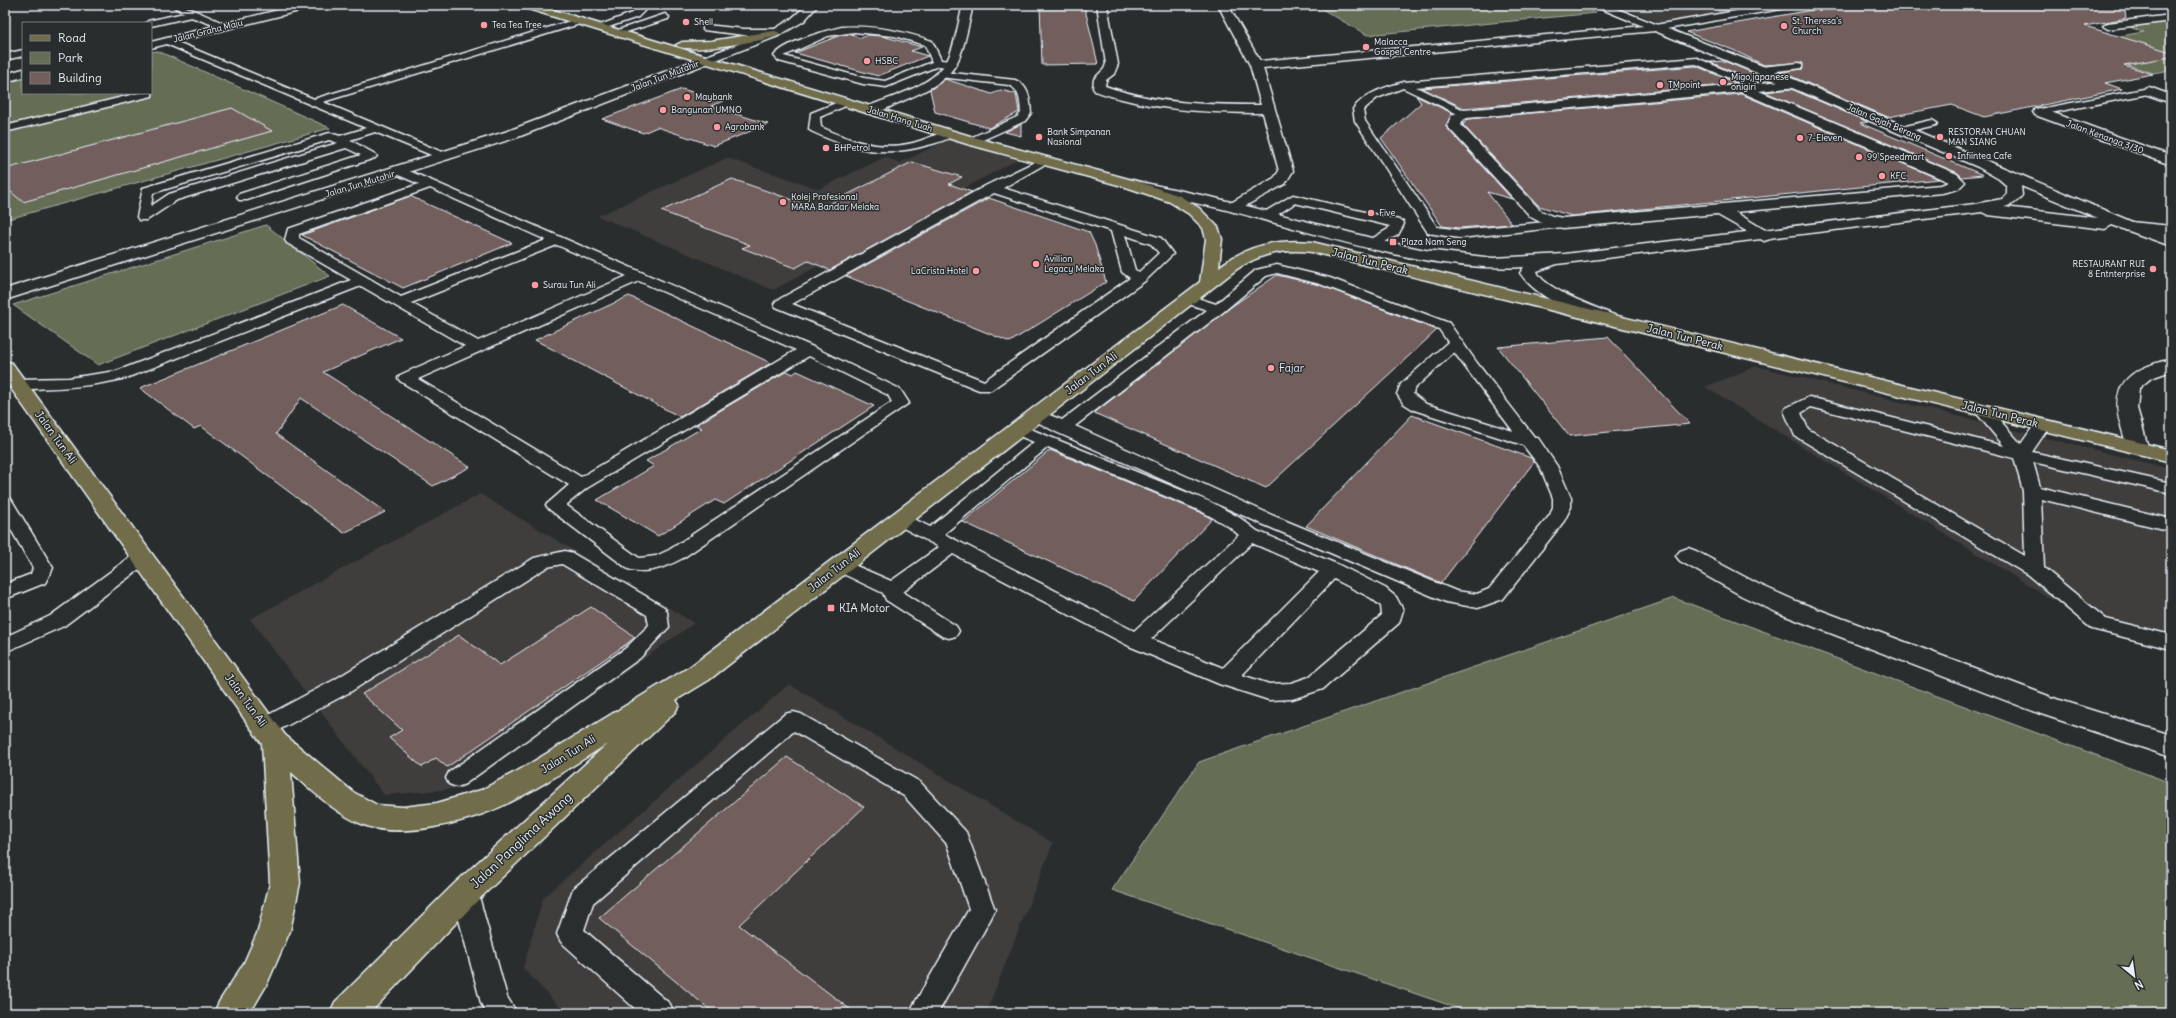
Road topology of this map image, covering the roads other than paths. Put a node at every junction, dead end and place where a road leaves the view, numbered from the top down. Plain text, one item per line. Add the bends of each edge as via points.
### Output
1 (175, 5) edge
2 (284, 5) edge
3 (311, 5) edge
4 (526, 5) edge
5 (646, 5) edge
6 (814, 5) edge
7 (968, 5) edge
8 (1102, 5) edge
9 (1222, 5) edge
10 (1597, 5) edge
11 (1786, 5) edge
12 (294, 9) junction
13 (192, 14) junction
14 (665, 17) dead end
15 (2171, 18) edge
16 (580, 21) junction
17 (152, 23) edge
18 (225, 26) junction
19 (2108, 26) dead end
20 (600, 27) junction
21 (706, 28) dead end
22 (1655, 28) junction
23 (617, 32) junction
24 (776, 33) junction
25 (167, 41) junction
26 (659, 44) junction
27 (152, 45) edge
28 (22, 53) edge
29 (6, 56) edge
30 (709, 59) junction
31 (937, 63) junction
32 (1256, 65) junction
33 (1799, 66) dead end
34 (948, 69) junction
35 (1761, 70) junction
36 (22, 74) edge
37 (5, 78) edge
38 (1793, 84) junction
39 (1404, 85) junction
40 (1761, 88) junction
41 (1744, 89) junction
42 (2148, 91) joint
43 (148, 94) dead end
44 (2171, 99) edge
45 (314, 102) junction
46 (846, 102) junction
47 (1269, 109) junction
48 (871, 110) junction
49 (2040, 112) joint
50 (1464, 114) junction
51 (1932, 124) dead end
52 (376, 128) junction
53 (5, 129) edge
54 (1901, 130) junction
55 (948, 134) junction
56 (972, 141) junction
57 (343, 142) junction
58 (446, 157) junction
59 (1043, 161) junction
60 (2171, 161) edge
61 (1979, 162) junction
62 (400, 171) junction
63 (430, 184) junction
64 (1131, 184) junction
65 (992, 188) junction
66 (243, 197) dead end
67 (1234, 207) junction
68 (1975, 209) junction
69 (1720, 210) junction
70 (1267, 216) junction
71 (1563, 223) junction
72 (2131, 227) junction
73 (1117, 229) junction
74 (2171, 231) edge
75 (1764, 236) junction
76 (557, 240) junction
77 (2171, 241) edge
78 (1375, 243) junction
79 (1565, 259) junction
80 (638, 276) junction
81 (1140, 278) junction
82 (360, 281) junction
83 (1208, 284) junction
84 (5, 295) edge
85 (1188, 299) junction
86 (398, 303) junction
87 (1218, 309) junction
88 (1608, 319) junction
89 (1455, 342) junction
90 (477, 347) junction
91 (808, 350) junction
92 (2171, 365) edge
93 (9, 377) edge
94 (1981, 409) junction
95 (1036, 415) junction
96 (2043, 424) junction
97 (1062, 428) junction
98 (1018, 429) junction
99 (1046, 440) junction
100 (1532, 442) junction
101 (2138, 448) junction
102 (2022, 455) junction
103 (2171, 456) edge
104 (581, 484) junction
105 (2171, 488) edge
106 (2032, 491) junction
107 (8, 513) edge
108 (900, 519) junction
109 (2171, 525) edge
110 (1250, 535) junction
111 (930, 536) junction
112 (951, 547) junction
113 (1688, 556) dead end
114 (143, 557) junction
115 (840, 565) junction
116 (1332, 570) junction
117 (2035, 570) junction
118 (893, 590) junction
119 (5, 592) edge
120 (949, 631) dead end
121 (1136, 641) junction
122 (2171, 642) edge
123 (5, 645) edge
124 (700, 673) junction
125 (1226, 678) junction
126 (270, 735) junction
127 (2171, 746) edge
128 (457, 778) dead end
129 (465, 893) junction
130 (231, 1013) edge
131 (347, 1013) edge
132 (503, 1013) edge
133 (660, 1013) edge
134 (923, 1013) edge

1 - 13 lane
2 - 12 lane
3 - 12 street, Jalan Graha Maju
4 - 16 main road, Jalan Hang Tuah
5 - 20 lane via 635,15
6 - 24 street, Jalan Tun Mutahir via 805,15
7 - 34 street
8 - 47 street via 1112,64 1110,71 1100,79 1099,88 1160,106
9 - 32 street
10 - 22 street, Jalan Gajah Berang
11 - 22 lane
12 - 18 street, Jalan Graha Maju
13 - 17 lane
13 - 18 lane
14 - 23 lane
15 - 19 lane
16 - 20 main road, Jalan Hang Tuah
16 - 45 lane
18 - 25 street, Jalan Graha Maju
20 - 23 main road, Jalan Hang Tuah
21 - 24 lane
22 - 32 street
22 - 35 street, Jalan Gajah Berang
23 - 26 main road, Jalan Hang Tuah
24 - 26 main road via 711,44
24 - 30 street, Jalan Tun Mutahir
25 - 27 street, Jalan Graha Maju
25 - 45 lane
26 - 30 main road, Jalan Hang Tuah
28 - 29 lane
30 - 46 main road, Jalan Hang Tuah
30 - 58 street, Jalan Tun Mutahir via 514,134
31 - 31 lane via 886,84 863,81 782,59 779,56 831,32 880,30 911,35 929,42
31 - 34 lane
32 - 47 street
33 - 35 lane
34 - 48 street via 935,81
34 - 56 lane via 1019,84 1024,94 1026,113 1021,119
35 - 38 street, Jalan Gajah Berang
36 - 37 street
38 - 40 street
38 - 54 street, Jalan Gajah Berang
39 - 40 lane via 1697,61
39 - 50 lane
39 - 71 lane via 1368,98 1358,109 1360,121 1433,230 1460,234
40 - 41 street
41 - 50 street
41 - 69 street via 1952,177 1958,182 1942,189
42 - 44 street
42 - 49 lane
43 - 53 lane
45 - 52 lane
46 - 48 main road, Jalan Hang Tuah
46 - 55 lane via 815,115 815,129 831,138 872,149 892,150 931,141
47 - 67 street via 1286,171 1280,181
48 - 55 main road, Jalan Hang Tuah
49 - 60 street, Jalan Kenanga 3/30
50 - 71 street via 1456,118 1454,126 1536,214 1547,220
51 - 54 lane
52 - 57 lane
52 - 58 lane
54 - 61 street, Jalan Gajah Berang
55 - 56 main road, Jalan Hang Tuah
56 - 59 main road, Jalan Hang Tuah
57 - 57 lane via 173,197 144,217 147,191 330,136
57 - 66 lane via 372,156
58 - 62 street, Jalan Tun Mutahir
59 - 64 main road, Jalan Hang Tuah
59 - 65 lane
61 - 68 street via 2004,176 2014,185 2015,196 2007,202
61 - 72 street, Jalan Gajah Berang
62 - 63 lane
62 - 84 street, Jalan Tun Mutahir
63 - 76 lane
63 - 82 lane via 293,232 292,240
64 - 67 street via 1178,192
64 - 83 main road, Jalan Hang Tuah via 1176,199 1194,211 1210,227 1214,239
65 - 73 lane
65 - 81 lane via 781,304 985,387
67 - 70 street
68 - 72 street
68 - 75 street
69 - 71 street
69 - 75 street
70 - 78 street
70 - 78 lane via 1293,199 1398,224 1393,232
72 - 74 street
72 - 77 street, Jalan Gajah Berang
73 - 81 lane via 1129,272
73 - 81 lane via 1156,241 1166,254
75 - 79 street
76 - 80 lane
76 - 86 lane
78 - 79 street via 1416,253 1469,261 1503,263
79 - 88 street via 1531,268 1528,274 1546,290
80 - 90 lane
80 - 91 lane
82 - 86 lane
82 - 93 lane via 121,375 81,383
83 - 85 main road, Jalan Tun Ali
83 - 88 main road, Jalan Tun Perak via 1229,265 1259,249 1294,244
85 - 87 lane
85 - 95 main road, Jalan Tun Ali
86 - 90 lane
87 - 89 lane via 1261,273 1278,269 1287,270 1325,280 1438,323 1447,329
87 - 97 lane
88 - 94 main road, Jalan Tun Perak
89 - 100 lane
89 - 100 lane via 1407,387 1405,394 1409,400 1420,407
90 - 104 lane via 406,378
91 - 104 lane
91 - 104 lane via 894,392 901,403 676,554 660,562 635,565 555,505
92 - 101 street via 2144,374 2135,380 2130,389 2127,401 2128,416
93 - 114 main road, Jalan Tun Ali
94 - 96 main road, Jalan Tun Perak
94 - 102 lane
95 - 97 lane
95 - 98 main road, Jalan Tun Ali
96 - 101 main road, Jalan Tun Perak
96 - 102 lane
97 - 100 lane via 1268,520 1454,597 1478,602 1496,594 1558,516 1562,507 1562,498 1556,482
98 - 99 lane
98 - 108 main road, Jalan Tun Ali
99 - 110 lane via 1207,507 1234,522
99 - 111 lane
101 - 103 main road, Jalan Tun Perak
102 - 105 lane
102 - 106 lane
102 - 117 lane via 1809,402 1792,411 1801,432
106 - 109 lane
106 - 117 lane
107 - 119 lane via 43,568 38,578
108 - 111 lane
108 - 115 main road, Jalan Tun Ali
110 - 116 lane
110 - 121 lane
111 - 112 lane
112 - 118 lane
112 - 121 lane
113 - 127 street via 1786,607 2050,706
114 - 123 lane via 57,621
114 - 126 main road, Jalan Tun Ali
115 - 118 lane
115 - 124 main road, Jalan Tun Ali
116 - 125 lane
116 - 125 lane via 1378,593 1393,610 1392,618 1316,683 1292,691 1269,692
117 - 122 lane via 2099,624
118 - 120 lane via 893,595
121 - 125 lane
124 - 126 main road, Jalan Tun Ali via 531,777 489,799 437,815 403,819 373,816 343,800
124 - 129 main road, Jalan Panglima Awang
126 - 128 lane via 342,686 541,562 565,557 657,612 659,627 634,653
126 - 130 main road via 285,883 274,931 256,974
129 - 131 main road, Jalan Panglima Awang
129 - 132 lane via 495,1003
133 - 134 lane via 570,934 582,897 793,720 912,789 957,839 982,910

